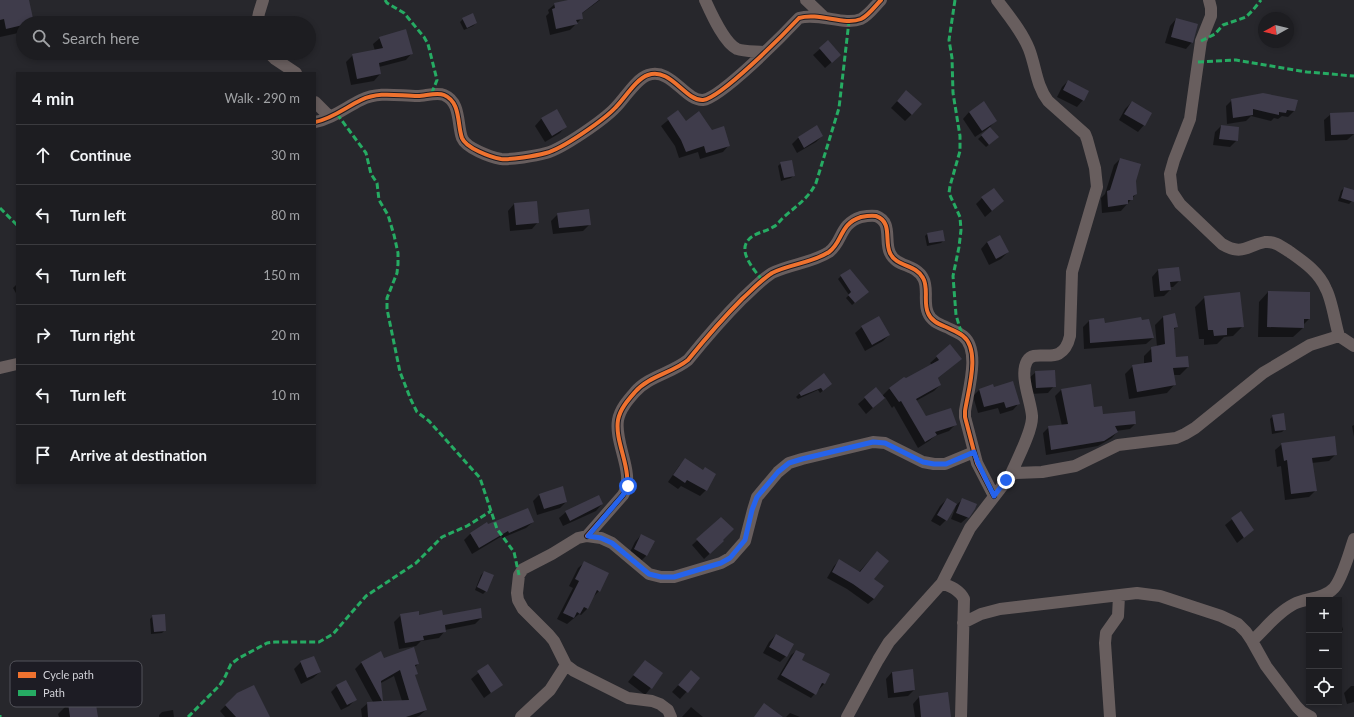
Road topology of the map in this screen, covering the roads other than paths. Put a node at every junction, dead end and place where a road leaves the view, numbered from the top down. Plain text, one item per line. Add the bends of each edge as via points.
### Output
1 (263, 0) edge
2 (705, 0) edge
3 (806, 0) edge
4 (881, 0) edge
5 (997, 0) edge
6 (1209, 0) edge
7 (258, 16) edge
8 (824, 17) junction
9 (764, 52) junction
10 (276, 60) edge
11 (294, 72) edge
12 (316, 103) edge
13 (330, 117) junction
14 (316, 122) edge
15 (1339, 336) junction
16 (1354, 346) edge
17 (16, 364) edge
18 (0, 368) edge
19 (974, 452) junction
20 (1010, 476) junction
21 (994, 496) junction
22 (588, 536) junction
23 (1354, 539) edge
24 (942, 583) junction
25 (1119, 596) junction
26 (963, 623) junction
27 (1252, 641) junction
28 (566, 665) junction
29 (521, 717) edge
30 (671, 717) edge
31 (847, 717) edge
32 (961, 717) edge
33 (1110, 717) edge
34 (1311, 717) edge

1 - 7 street
2 - 9 street via 731,45 737,49
3 - 8 street
4 - 8 street via 866,15 855,20
5 - 20 street via 1028,47 1043,95 1085,134 1095,168 1097,187 1072,272 1070,336 1067,346 1063,352 1056,355 1033,356 1028,360 1025,377 1032,416
6 - 15 street via 1211,16 1201,42 1190,119 1170,174 1172,192 1180,204 1230,249 1239,251 1266,242 1275,243 1308,265 1327,289
8 - 9 street via 799,18
9 - 13 street via 718,93 702,100 660,74 648,75 641,79 609,113 563,146 546,153 501,159 471,148 463,139 454,103 440,94 374,96 362,99
10 - 11 street
12 - 13 street
13 - 14 street
15 - 16 street
15 - 20 street via 1310,345 1264,373 1195,428 1176,438 1118,445 1075,466
17 - 18 street
19 - 21 street
19 - 22 street via 946,464 934,464 923,462 885,443 873,442 789,463 757,497 745,540 730,558 674,577 649,574 612,543
19 - 22 street via 966,425 965,411 972,362 968,341 962,335 931,319 926,309 924,278 912,267 894,259 888,248 888,230 885,224 878,217 868,216 846,226 830,251 772,273 762,280 727,314 681,366 649,381 636,391 621,410 618,420 618,434 628,480 627,489
20 - 21 street
21 - 24 street via 970,528
22 - 28 street via 578,538 528,566 519,575 518,600 523,609 549,635
23 - 27 street via 1334,588 1326,594 1284,609
24 - 26 street via 957,590 964,599
24 - 31 street via 889,642
25 - 26 street via 1000,609 981,614
25 - 27 street via 1148,594 1220,616 1238,624
25 - 33 street via 1118,616 1106,633 1105,643
26 - 32 street
27 - 34 street via 1266,666 1302,712
28 - 29 street via 550,690
28 - 30 street via 628,698 660,704 668,710

